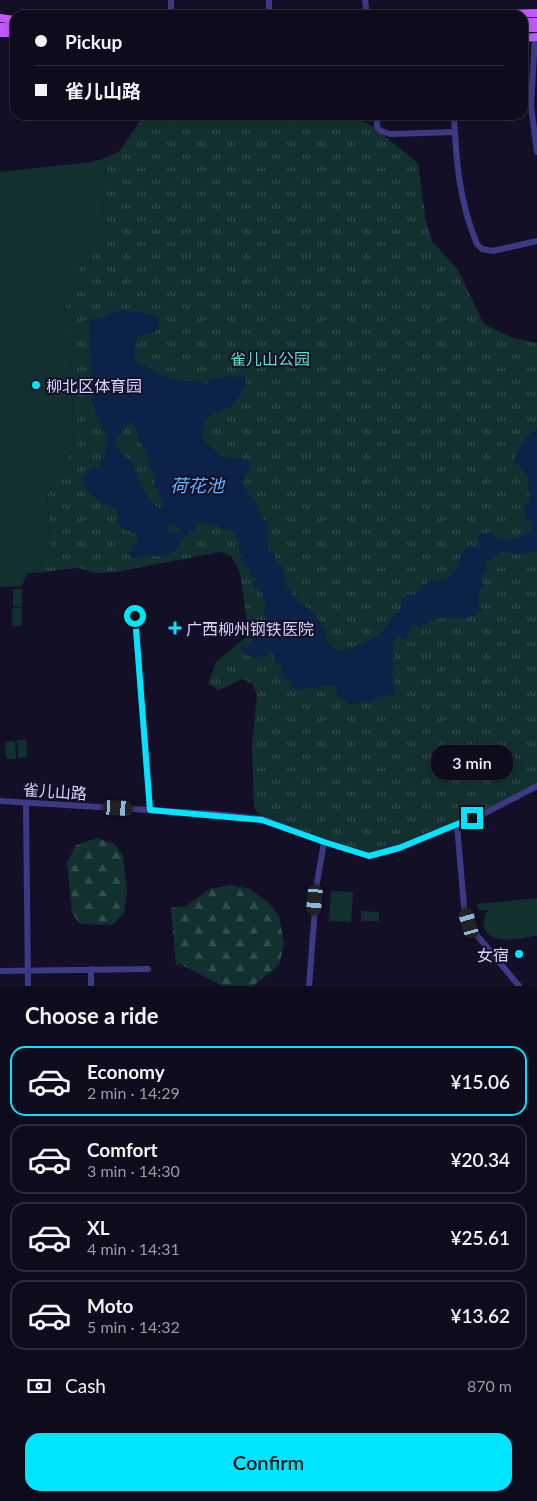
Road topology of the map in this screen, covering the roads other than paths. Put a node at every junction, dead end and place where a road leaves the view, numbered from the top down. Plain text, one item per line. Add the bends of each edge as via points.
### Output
1 (536, 36) edge
2 (377, 120) edge
3 (454, 120) edge
4 (454, 132) junction
5 (537, 152) edge
6 (537, 242) edge
7 (135, 616) dead end
8 (537, 786) edge
9 (0, 801) edge
10 (26, 803) junction
11 (150, 810) junction
12 (456, 825) junction
13 (324, 842) junction
14 (91, 969) junction
15 (148, 969) dead end
16 (28, 970) junction
17 (1, 971) edge
18 (28, 986) edge
19 (91, 986) edge
20 (309, 986) edge
21 (519, 986) edge

1 - 5 street via 531,106
2 - 4 street via 377,127 390,134
3 - 4 street
4 - 6 street via 462,196 478,244 482,249 493,250
7 - 11 street
8 - 12 street, 雀儿山路
9 - 10 street, 雀儿山路
10 - 11 street, 雀儿山路
10 - 16 street
11 - 13 street, 雀儿山路 via 262,820
12 - 13 street, 雀儿山路 via 399,848 369,856
12 - 21 street via 464,907 471,928
13 - 20 street via 317,883
14 - 15 street
14 - 16 street
14 - 19 street
16 - 17 street
16 - 18 street

